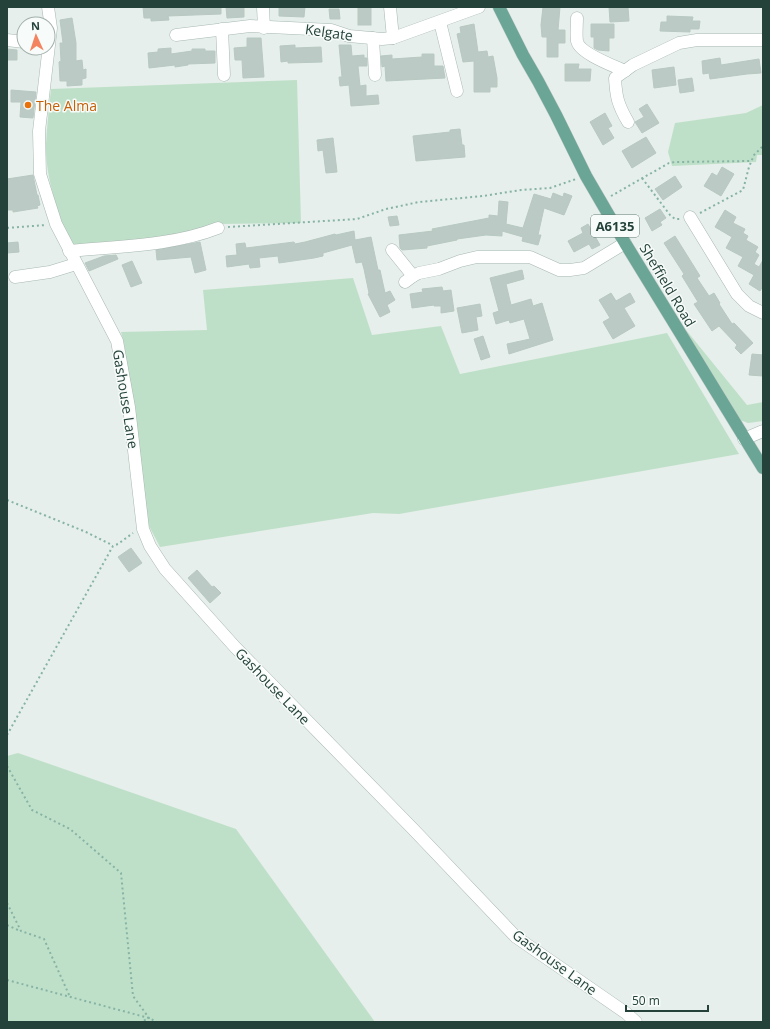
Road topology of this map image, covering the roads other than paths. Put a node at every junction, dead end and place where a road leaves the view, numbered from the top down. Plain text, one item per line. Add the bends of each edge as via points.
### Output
1 (263, 7) edge
2 (390, 7) edge
3 (479, 7) edge
4 (499, 7) edge
5 (577, 18) dead end
6 (440, 22) junction
7 (264, 28) junction
8 (222, 29) junction
9 (176, 35) dead end
10 (373, 38) junction
11 (393, 38) junction
12 (763, 40) edge
13 (47, 56) edge
14 (625, 71) junction
15 (224, 75) dead end
16 (375, 75) dead end
17 (457, 91) dead end
18 (628, 122) dead end
19 (690, 218) road end
20 (218, 228) road end
21 (625, 243) junction
22 (392, 250) dead end
23 (69, 251) junction
24 (76, 264) junction
25 (15, 276) dead end
26 (763, 313) edge
27 (763, 432) edge
28 (744, 439) junction
29 (763, 468) edge
30 (636, 1022) edge

1 - 7 street
2 - 11 street
3 - 6 street, Kelgate
4 - 21 main road, Sheffield Road / A6135 via 586,176
5 - 14 street via 579,46 585,52
6 - 11 street, Kelgate
6 - 17 street
7 - 8 street, Kelgate via 250,26
7 - 10 street, Kelgate via 331,30 349,36
8 - 9 street, Kelgate
8 - 15 street
10 - 11 street, Kelgate
10 - 16 street
12 - 14 street via 697,40 678,43
13 - 23 street, Gashouse Lane via 39,131 40,174 56,224
14 - 18 street via 615,78 619,106
19 - 26 street via 737,294 749,306
20 - 23 street via 203,234 164,241
21 - 22 street via 584,268 560,270 530,257 477,257 419,273 409,279
21 - 28 main road, Sheffield Road / A6135
23 - 24 street, Gashouse Lane
24 - 25 street via 50,272
24 - 30 street, Gashouse Lane via 117,341 129,407 143,529 150,546 165,569 235,648 516,936
27 - 28 street
28 - 29 main road, Sheffield Road / A6135

